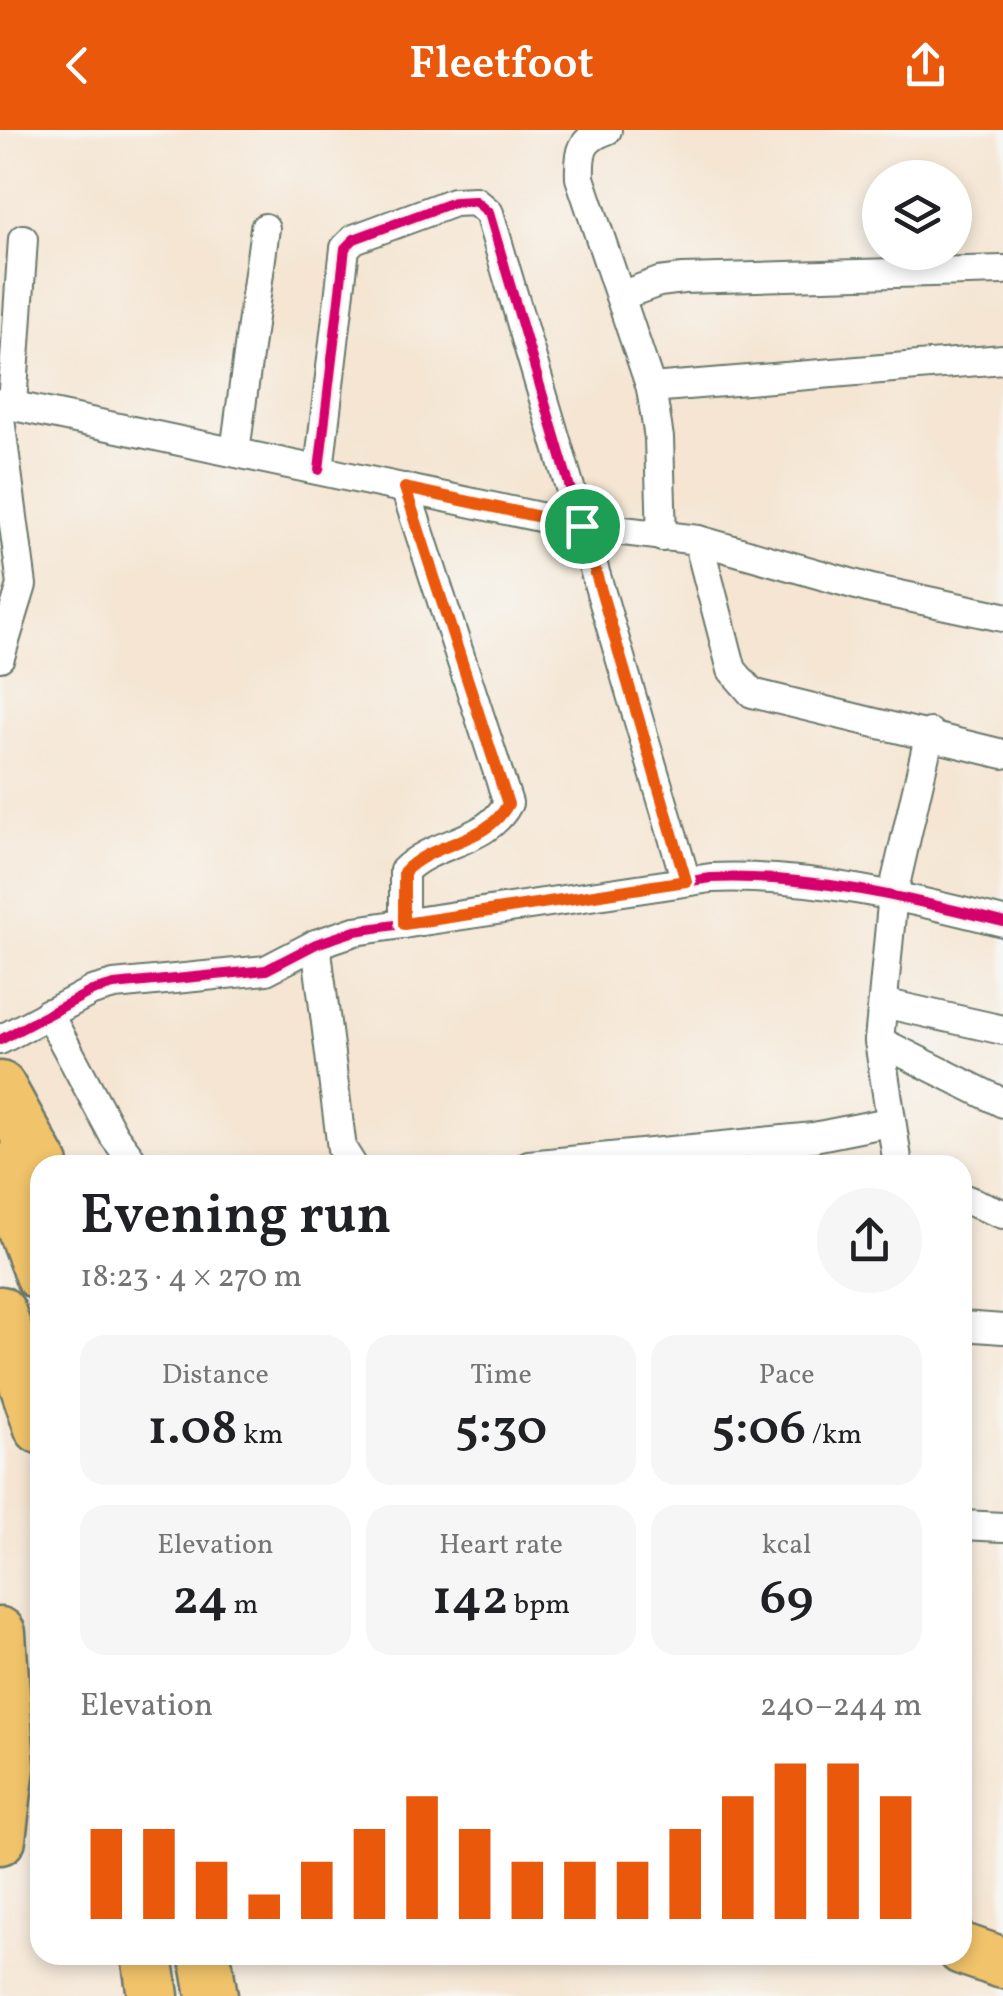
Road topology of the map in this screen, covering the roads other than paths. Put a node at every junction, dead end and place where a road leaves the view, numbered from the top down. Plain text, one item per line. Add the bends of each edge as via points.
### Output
1 (607, 130) edge
2 (265, 228) dead end
3 (23, 240) dead end
4 (1003, 270) edge
5 (620, 296) junction
6 (1003, 359) edge
7 (651, 388) junction
8 (4, 409) edge
9 (234, 452) junction
10 (318, 470) junction
11 (405, 488) junction
12 (582, 526) junction
13 (662, 537) junction
14 (698, 540) junction
15 (1003, 617) edge
16 (0, 657) edge
17 (930, 734) junction
18 (1003, 754) edge
19 (686, 881) junction
20 (893, 894) junction
21 (1003, 922) edge
22 (404, 924) junction
23 (316, 944) junction
24 (883, 1003) junction
25 (48, 1012) junction
26 (1003, 1030) edge
27 (0, 1040) edge
28 (879, 1041) junction
29 (0, 1086) edge
30 (1003, 1103) edge
31 (889, 1122) junction
32 (38, 1155) edge
33 (128, 1155) edge
34 (346, 1155) edge
35 (631, 1155) edge
36 (896, 1155) edge
37 (0, 1169) edge
38 (972, 1202) edge
39 (1003, 1214) edge
40 (30, 1248) edge
41 (0, 1312) edge
42 (972, 1327) edge
43 (1003, 1329) edge
44 (30, 1399) edge
45 (972, 1525) edge
46 (1003, 1526) edge
47 (0, 1633) edge
48 (0, 1840) edge
49 (972, 1952) edge
50 (1003, 1963) edge
51 (148, 1965) edge
52 (207, 1965) edge
53 (153, 1996) edge
54 (212, 1996) edge

1 - 5 street via 585,140 580,178
2 - 9 street
3 - 8 street
4 - 5 street via 683,279
5 - 7 street
6 - 7 street
7 - 13 street
8 - 9 street
8 - 16 street via 22,586
9 - 10 street
10 - 11 street
10 - 12 street via 344,248 454,202 475,202 489,213
11 - 12 street
11 - 22 street via 508,804 492,828 414,861 404,872
12 - 13 street
12 - 19 street
13 - 14 street
14 - 15 street
14 - 17 street via 732,670 752,693
17 - 18 street
17 - 20 street
19 - 20 street via 757,878
19 - 22 street
20 - 21 street
20 - 24 street
22 - 23 street
23 - 25 street via 266,970 114,985
23 - 34 street
24 - 26 street
24 - 28 street
25 - 27 street
25 - 33 street
28 - 30 street
28 - 31 street
29 - 32 highway
31 - 35 street via 814,1137
31 - 36 street
37 - 40 highway
38 - 39 street
41 - 44 highway
42 - 43 street
45 - 46 street
47 - 48 highway via 9,1767
49 - 50 highway
51 - 53 highway
52 - 54 highway

